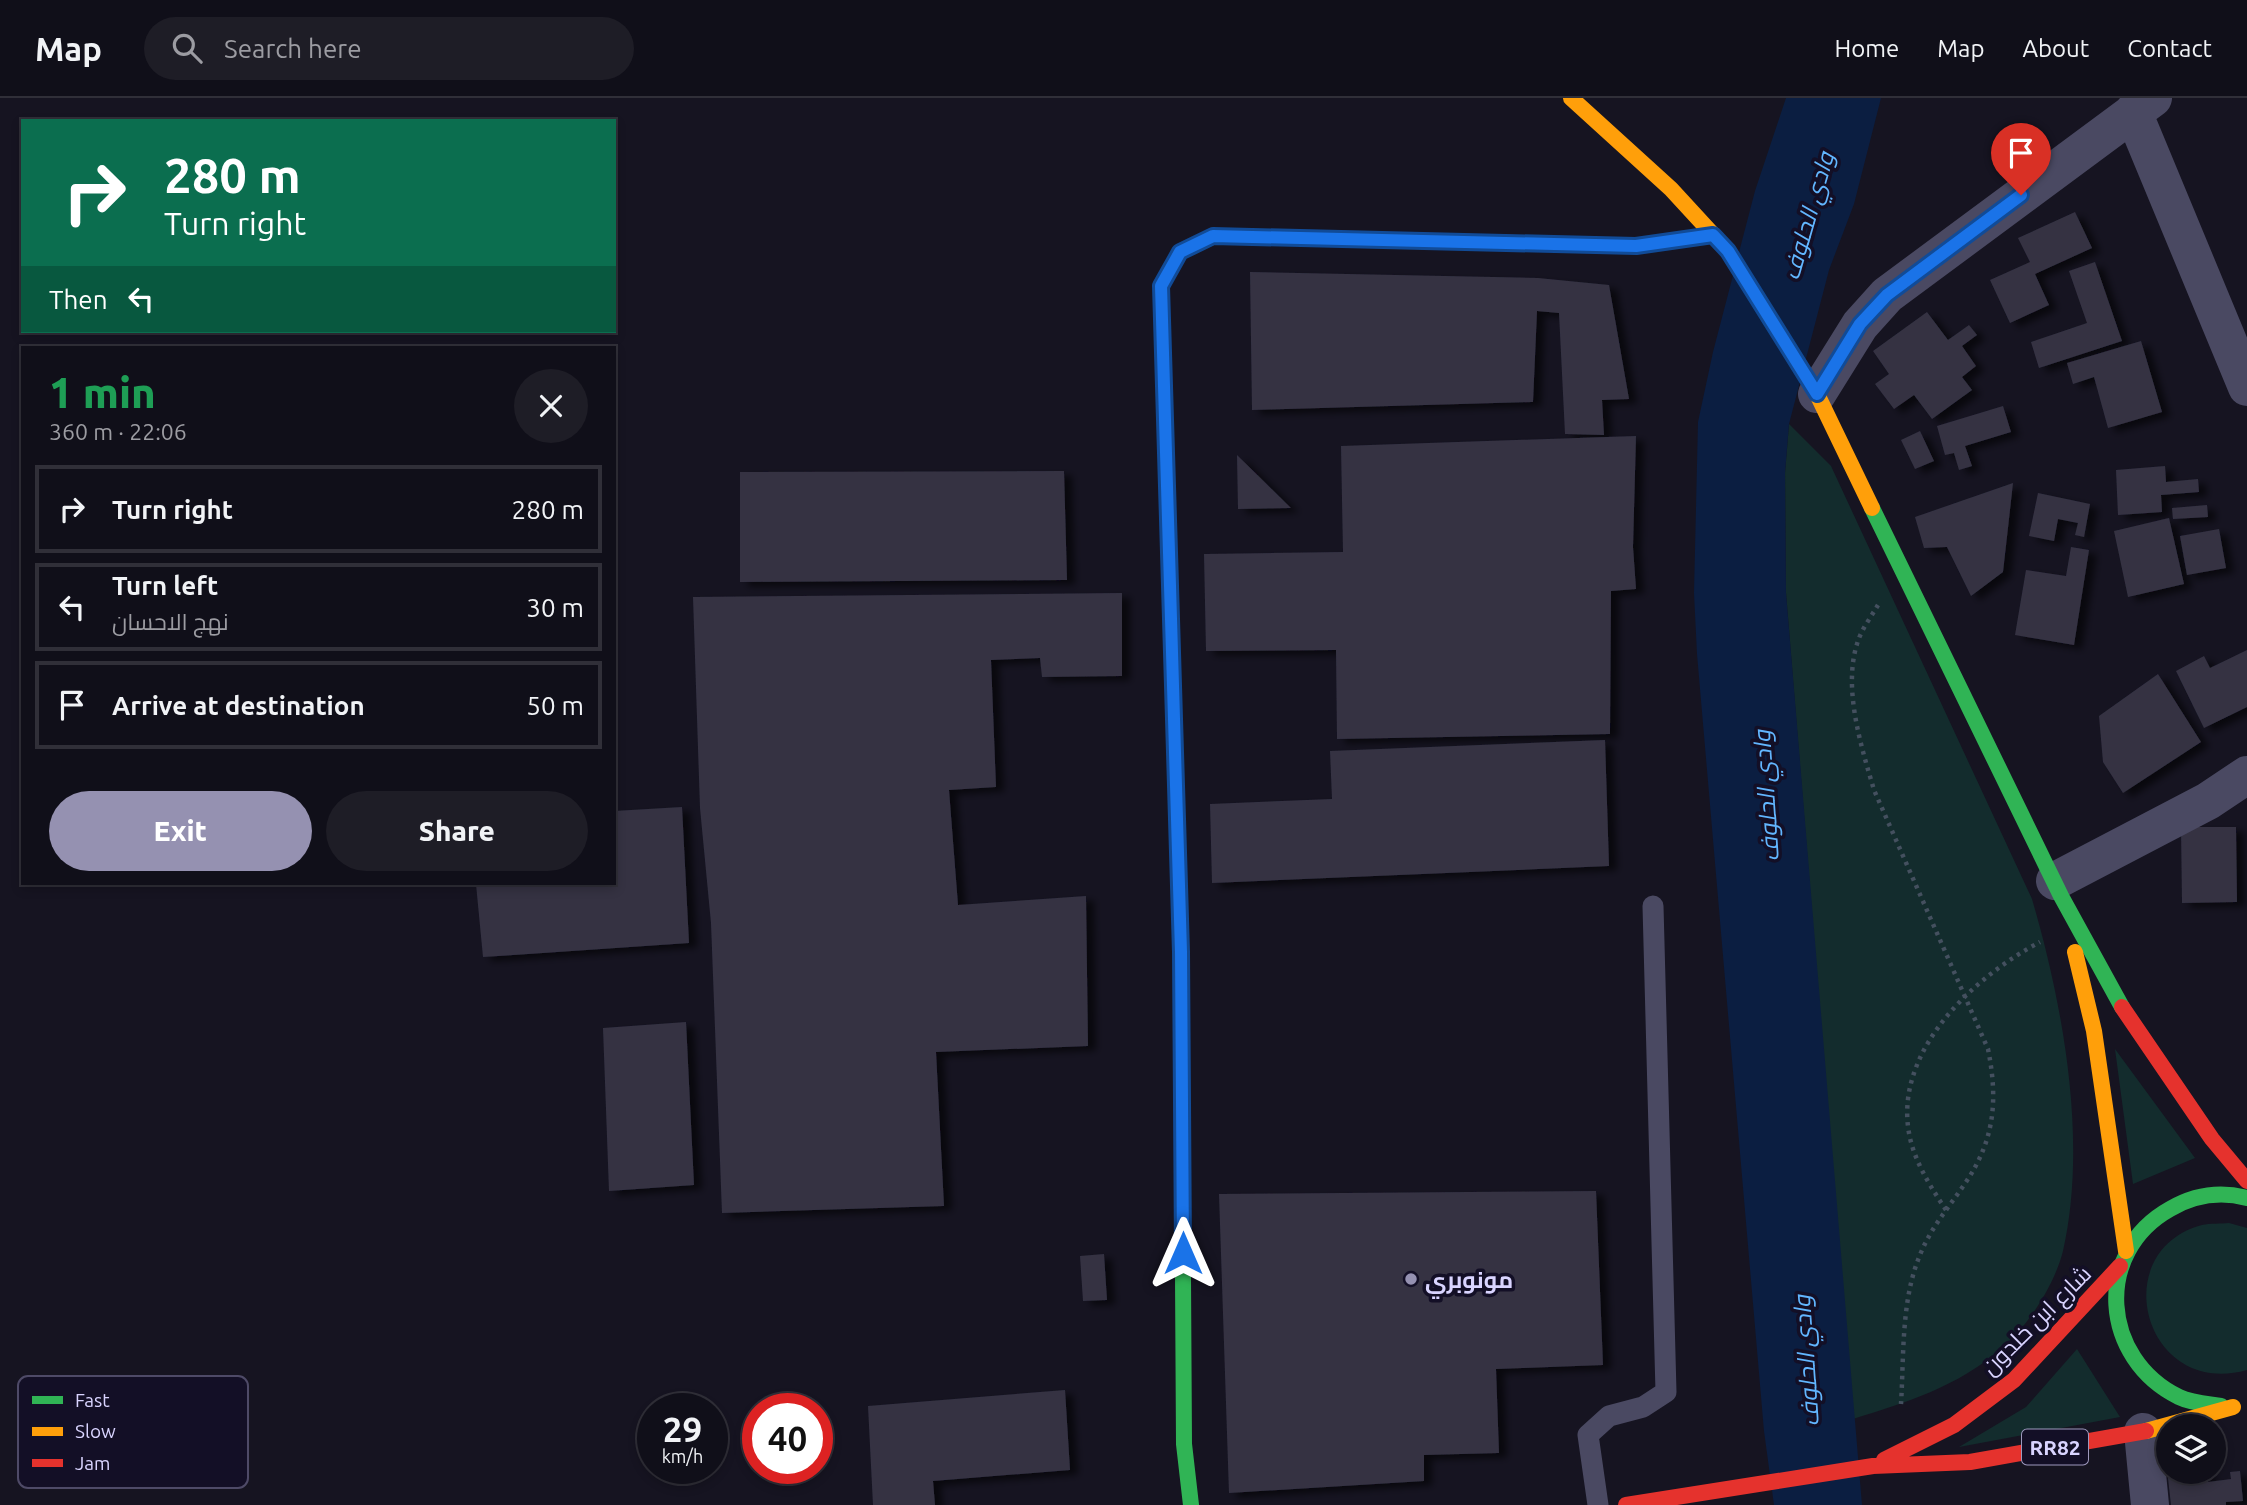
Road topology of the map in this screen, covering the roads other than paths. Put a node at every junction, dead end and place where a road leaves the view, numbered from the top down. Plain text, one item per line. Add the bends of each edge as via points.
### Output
1 (1571, 98) edge
2 (2143, 105) edge
3 (1713, 235) junction
4 (1812, 386) junction
5 (2247, 387) edge
6 (2247, 775) edge
7 (2058, 888) junction
8 (1653, 906) dead end
9 (2247, 1181) edge
10 (2247, 1198) edge
11 (2123, 1258) junction
12 (2240, 1405) edge
13 (2143, 1432) junction
14 (1873, 1466) junction
15 (1191, 1505) edge
16 (1598, 1505) edge
17 (1626, 1505) edge
18 (2150, 1505) edge

1 - 3 main road via 1671,189
2 - 4 street via 1887,295
2 - 5 street
3 - 4 main road via 1728,251
3 - 15 main road via 1636,246 1213,236 1180,252 1164,277 1181,952 1184,1444
4 - 7 main road
6 - 7 street
7 - 9 main road via 2108,985 2148,1049
7 - 11 main road via 2094,1031
8 - 16 lane via 1666,1392 1643,1407 1609,1416 1588,1435
10 - 11 main road, RR82 via 2202,1195 2172,1205 2146,1224
11 - 12 main road, RR82 via 2114,1296 2117,1327 2129,1355 2148,1379 2173,1396 2202,1406
11 - 14 main road, شارع ابن خلدون / RR82 via 2014,1380 1954,1425
12 - 13 main road, شارع ابن خلدون / RR82
13 - 14 main road, شارع ابن خلدون / RR82 via 1970,1462
13 - 18 street
14 - 17 main road, شارع ابن خلدون / RR82

